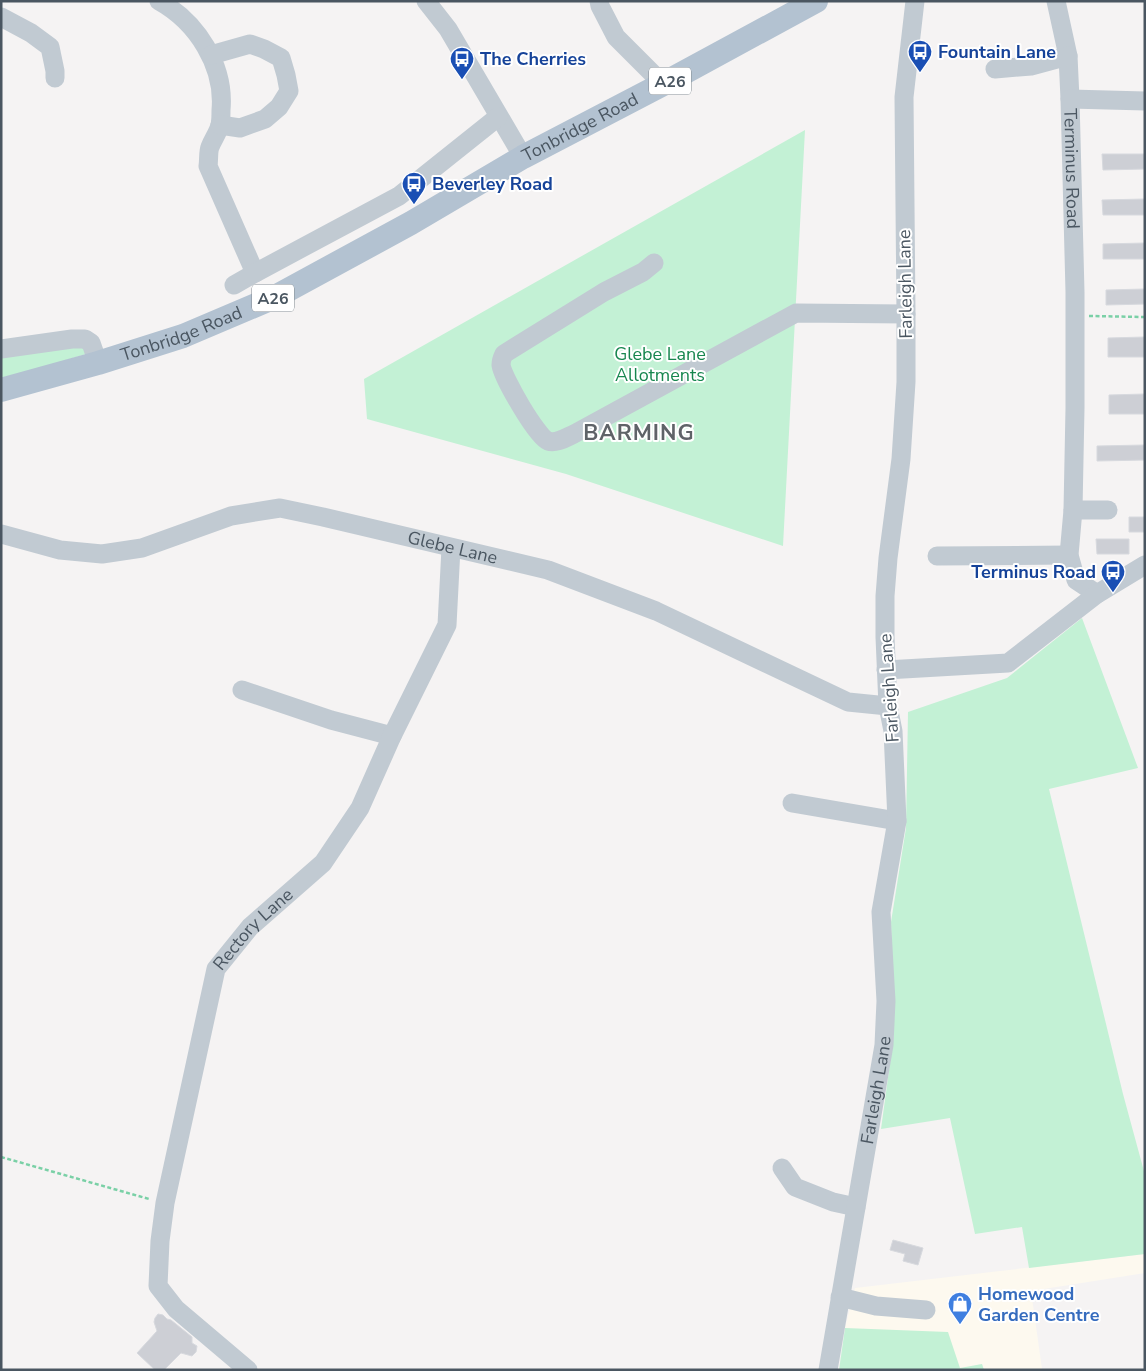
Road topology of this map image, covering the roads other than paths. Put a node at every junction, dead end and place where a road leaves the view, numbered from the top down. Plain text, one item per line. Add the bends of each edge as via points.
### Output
1 (159, 1) edge
2 (426, 1) edge
3 (599, 1) edge
4 (816, 1) edge
5 (915, 1) edge
6 (1056, 1) edge
7 (1, 17) edge
8 (211, 55) junction
9 (1068, 56) junction
10 (995, 70) dead end
11 (55, 78) dead end
12 (663, 84) junction
13 (1070, 99) junction
14 (1145, 101) edge
15 (498, 117) junction
16 (220, 125) junction
17 (523, 157) junction
18 (654, 263) dead end
19 (255, 273) junction
20 (234, 285) dead end
21 (906, 314) junction
22 (1, 349) edge
23 (98, 363) junction
24 (1, 390) edge
25 (1073, 510) junction
26 (1108, 510) dead end
27 (1, 534) edge
28 (451, 548) junction
29 (1069, 555) junction
30 (937, 556) dead end
31 (1145, 565) edge
32 (1097, 594) junction
33 (886, 670) junction
34 (242, 690) dead end
35 (888, 706) junction
36 (392, 736) junction
37 (792, 802) dead end
38 (896, 821) junction
39 (782, 1168) dead end
40 (856, 1206) junction
41 (840, 1297) junction
42 (926, 1310) dead end
43 (248, 1370) edge
44 (828, 1370) edge

1 - 8 street via 170,7 193,30
2 - 15 street via 448,29
3 - 12 street via 616,37
4 - 12 main road, Tonbridge Road / A26
5 - 21 street, Farleigh Lane via 904,98
6 - 9 street, Terminus Road
7 - 11 street via 50,47
8 - 16 street via 219,76 222,100
8 - 16 street via 250,44 264,49 281,58 288,83 289,91 279,107 265,119 240,128
9 - 10 street via 1031,66
9 - 13 street, Terminus Road
12 - 17 main road, Tonbridge Road / A26
13 - 14 street
13 - 25 street, Terminus Road via 1075,316
15 - 17 street
15 - 19 street via 399,196
16 - 19 street via 209,148 208,166
17 - 23 main road, Tonbridge Road / A26 via 275,297 183,336
18 - 21 street via 644,272 604,292 504,354 501,367 505,376 532,424 546,440 551,442 574,434 796,313
19 - 20 street
21 - 33 street, Farleigh Lane via 906,382 887,568
22 - 23 street, Tonbridge Road via 85,339 91,343
23 - 24 main road, Tonbridge Road / A26
25 - 26 street
25 - 29 street, Terminus Road
27 - 28 street, Glebe Lane via 60,550 102,554 142,548 232,516 280,508
28 - 35 street, Glebe Lane via 548,570 656,612 848,702
28 - 36 street, Rectory Lane via 447,625
29 - 30 street
29 - 32 street, Terminus Road via 1076,580
31 - 32 street
32 - 33 street via 1008,663
33 - 35 street, Farleigh Lane
34 - 36 street via 331,720
35 - 38 street, Farleigh Lane via 893,731
36 - 43 street, Rectory Lane via 360,808 323,863 250,927 216,970 165,1203 158,1286 176,1309
37 - 38 street
38 - 40 street, Farleigh Lane via 880,912 886,1001 884,1045
39 - 40 street via 795,1187 833,1202
40 - 41 street, Farleigh Lane
41 - 42 street via 876,1306
41 - 44 street, Farleigh Lane

